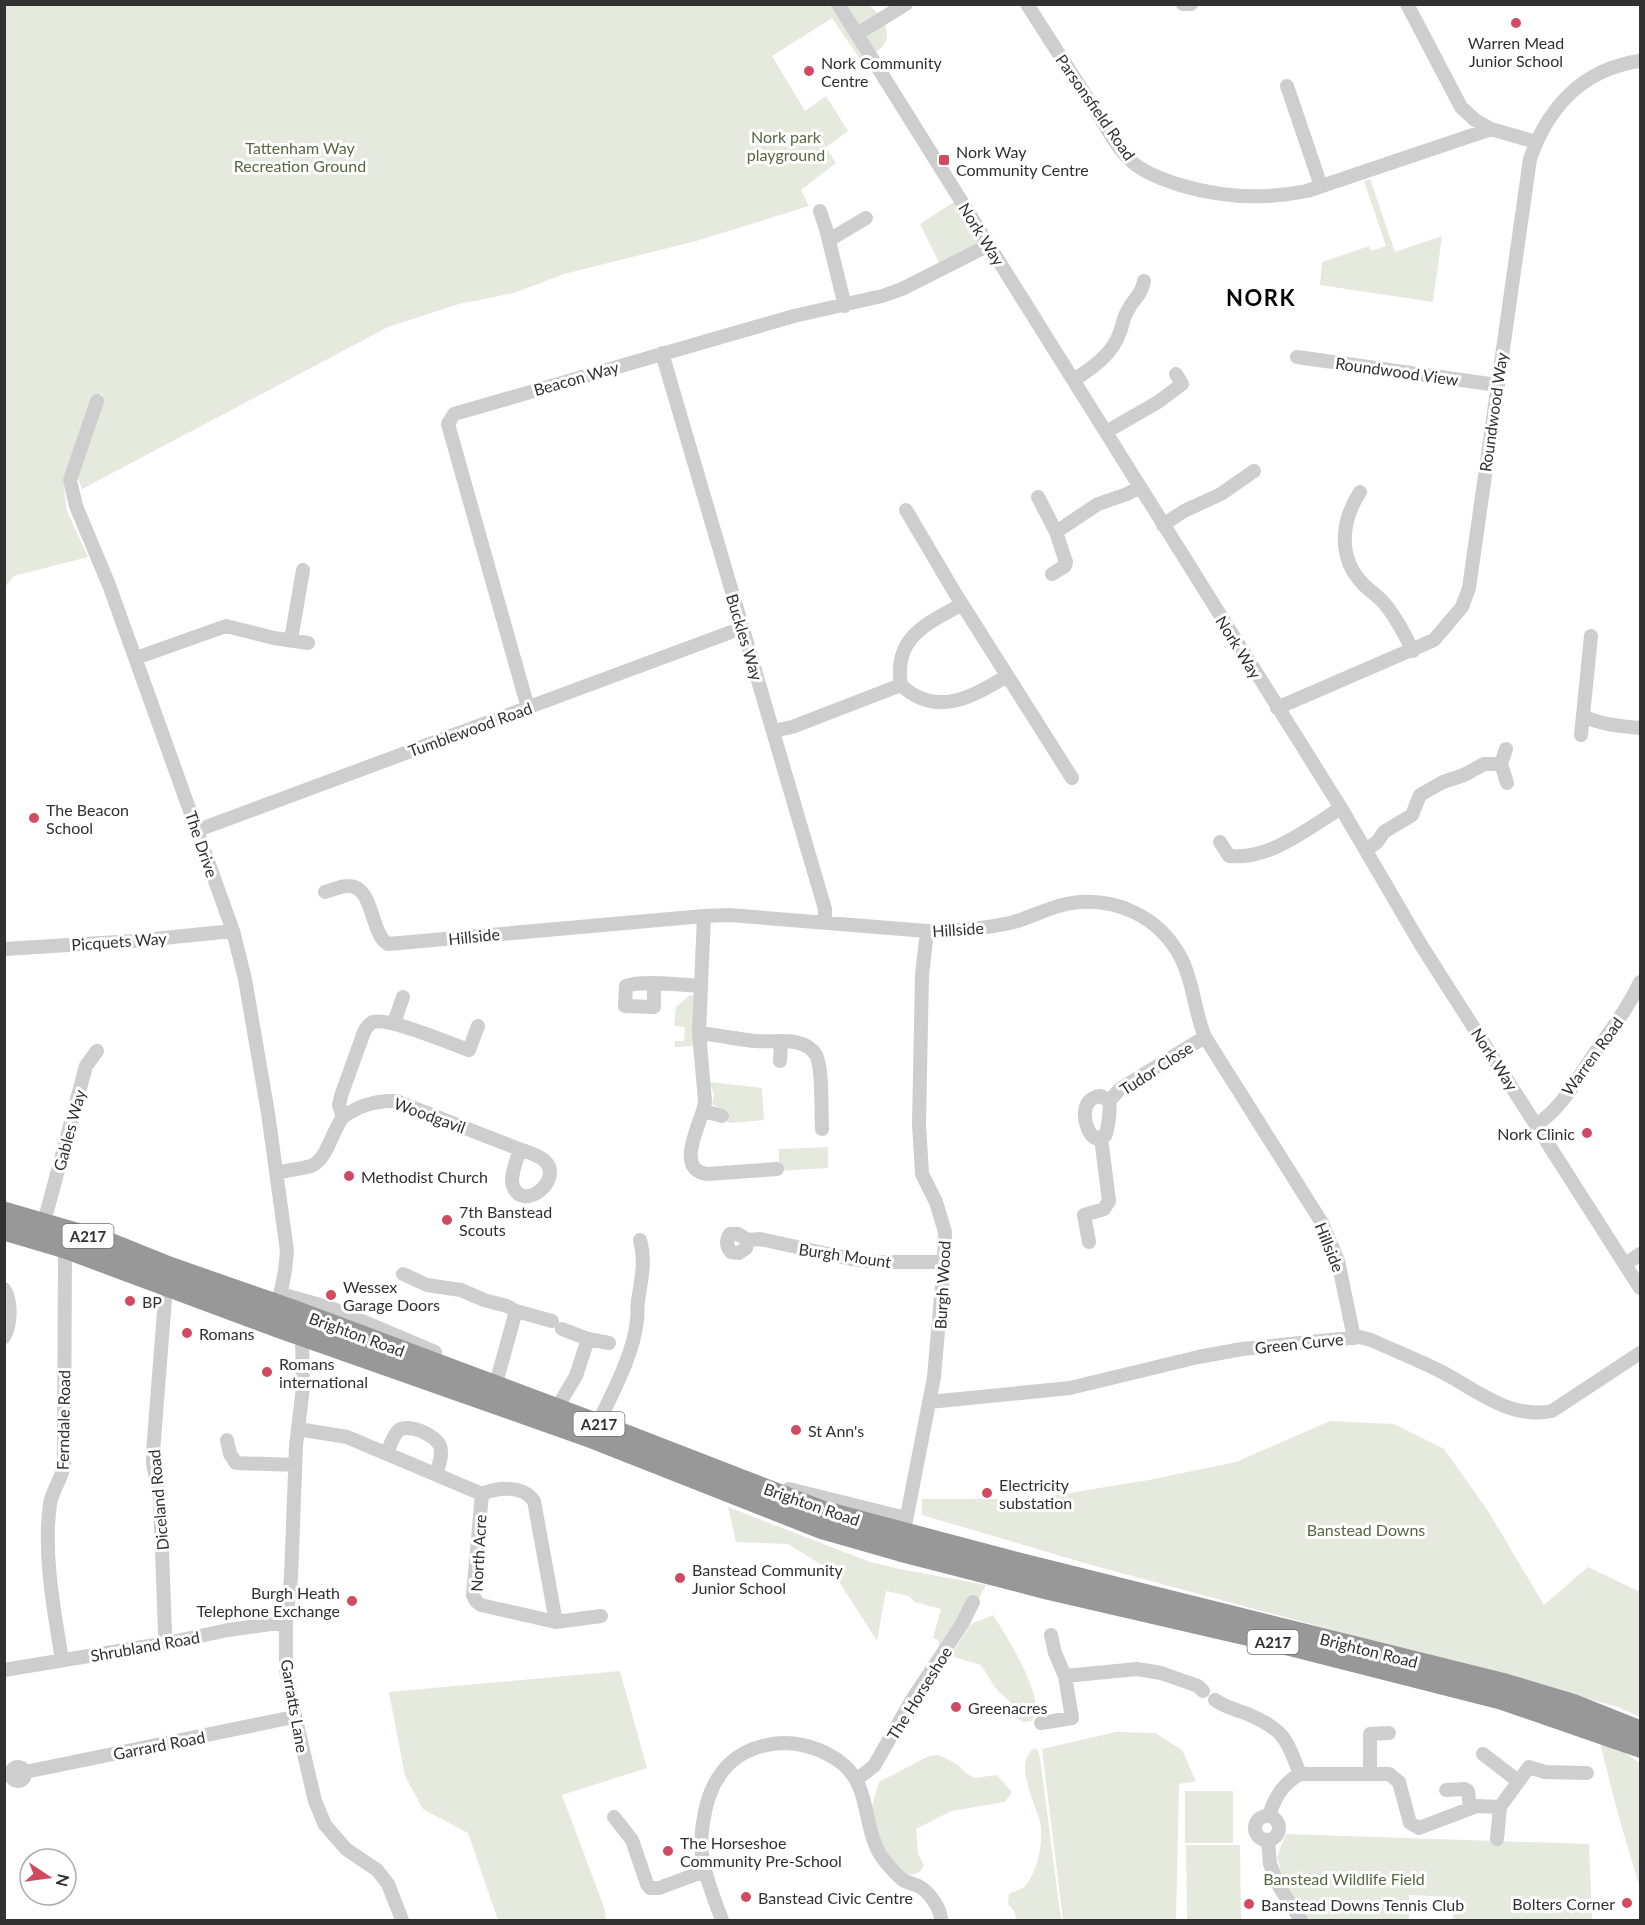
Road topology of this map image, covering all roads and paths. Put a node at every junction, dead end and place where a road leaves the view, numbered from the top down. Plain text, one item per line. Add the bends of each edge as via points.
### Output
1 (838, 4) edge
2 (906, 4) edge
3 (1027, 4) edge
4 (1183, 4) edge
5 (1191, 4) edge
6 (1407, 4) edge
7 (856, 34) junction
8 (1641, 61) edge
9 (1287, 86) dead end
10 (1468, 114) junction
11 (1491, 129) junction
12 (1462, 139) junction
13 (1536, 142) junction
14 (1321, 186) junction
15 (819, 211) dead end
16 (866, 218) dead end
17 (829, 240) junction
18 (989, 245) junction
19 (1145, 291) dead end
20 (845, 306) junction
21 (662, 353) junction
22 (1297, 357) dead end
23 (1074, 380) junction
24 (1184, 382) dead end
25 (1497, 385) junction
26 (97, 401) dead end
27 (1106, 432) junction
28 (1254, 471) dead end
29 (1140, 487) junction
30 (1361, 491) dead end
31 (1038, 497) dead end
32 (906, 510) dead end
33 (1163, 525) junction
34 (1056, 532) junction
35 (303, 568) dead end
36 (1052, 574) dead end
37 (962, 604) junction
38 (742, 628) junction
39 (1591, 636) dead end
40 (291, 640) junction
41 (308, 643) dead end
42 (1413, 651) junction
43 (136, 658) junction
44 (1007, 676) junction
45 (901, 685) junction
46 (528, 708) junction
47 (1277, 708) junction
48 (1583, 716) junction
49 (1641, 728) edge
50 (773, 731) junction
51 (1581, 735) dead end
52 (1506, 748) dead end
53 (1501, 764) junction
54 (1072, 778) dead end
55 (1507, 783) dead end
56 (1341, 808) junction
57 (198, 830) junction
58 (1220, 842) dead end
59 (1366, 850) junction
60 (325, 892) dead end
61 (704, 916) junction
62 (825, 922) junction
63 (234, 931) junction
64 (927, 931) junction
65 (4, 949) edge
66 (654, 985) dead end
67 (701, 986) junction
68 (1639, 989) edge
69 (403, 997) dead end
70 (389, 1022) junction
71 (478, 1026) dead end
72 (699, 1033) junction
73 (1205, 1037) junction
74 (781, 1041) junction
75 (96, 1051) dead end
76 (780, 1061) dead end
77 (1109, 1101) junction
78 (704, 1111) junction
79 (722, 1116) dead end
80 (343, 1117) junction
81 (1537, 1124) junction
82 (822, 1129) dead end
83 (1101, 1138) junction
84 (519, 1149) dead end
85 (777, 1169) dead end
86 (277, 1173) junction
87 (46, 1211) dead end
88 (4, 1212) edge
89 (4, 1230) edge
90 (640, 1240) dead end
91 (748, 1240) dead end
92 (1089, 1242) dead end
93 (66, 1248) junction
94 (1641, 1254) edge
95 (944, 1263) junction
96 (1626, 1264) junction
97 (403, 1274) dead end
98 (168, 1277) junction
99 (1641, 1288) edge
100 (4, 1289) edge
101 (280, 1299) junction
102 (516, 1311) junction
103 (4, 1337) edge
104 (309, 1338) junction
105 (1354, 1338) junction
106 (588, 1339) junction
107 (609, 1343) dead end
108 (1641, 1353) edge
109 (498, 1376) junction
110 (561, 1401) junction
111 (929, 1402) junction
112 (601, 1417) junction
113 (298, 1429) junction
114 (227, 1440) dead end
115 (387, 1453) junction
116 (295, 1465) junction
117 (436, 1474) junction
118 (482, 1494) junction
119 (905, 1526) junction
120 (974, 1602) dead end
121 (601, 1616) dead end
122 (286, 1622) junction
123 (556, 1622) junction
124 (1051, 1635) dead end
125 (167, 1643) junction
126 (62, 1660) junction
127 (4, 1670) edge
128 (1065, 1676) junction
129 (1086, 1716) dead end
130 (294, 1718) junction
131 (1072, 1718) junction
132 (1041, 1723) dead end
133 (1615, 1729) junction
134 (1641, 1731) edge
135 (1389, 1733) dead end
136 (1641, 1747) edge
137 (1535, 1753) dead end
138 (1484, 1754) dead end
139 (1528, 1767) junction
140 (1587, 1773) dead end
141 (14, 1774) edge
142 (1300, 1774) junction
143 (1370, 1774) junction
144 (857, 1779) junction
145 (1518, 1781) junction
146 (1446, 1790) dead end
147 (1500, 1807) junction
148 (1470, 1808) junction
149 (614, 1817) dead end
150 (1497, 1839) dead end
151 (705, 1871) junction
152 (400, 1914) edge
153 (389, 1920) edge
154 (722, 1920) edge
155 (941, 1920) edge
156 (1301, 1920) edge

1 - 7 street, Nork Way
2 - 7 street
3 - 14 street, Parsonsfield Road via 1121,149 1143,169 1203,192 1248,198 1288,195
4 - 5 street
6 - 10 street via 1451,90
7 - 18 street, Nork Way
8 - 13 street, Roundwood Way via 1599,73 1570,94 1544,125
9 - 14 street
10 - 11 street
10 - 12 street
11 - 12 street, Parsonsfield Road
11 - 13 street
12 - 14 street, Parsonsfield Road
13 - 25 street, Roundwood Way via 1530,159
15 - 17 street
16 - 17 street
17 - 20 street
18 - 20 street, Beacon Way via 902,289
18 - 23 street, Nork Way
19 - 23 street via 1128,309 1108,354
20 - 21 street, Beacon Way via 794,316
21 - 38 street, Buckles Way
21 - 46 street, Beacon Way via 450,417 448,424
22 - 25 street, Roundwood View
23 - 27 street, Nork Way
24 - 27 street
25 - 42 street, Roundwood Way via 1467,597 1440,635
26 - 43 street, The Drive via 70,480 76,506
27 - 29 street, Nork Way
28 - 33 street via 1237,474 1221,494
29 - 33 street, Nork Way
29 - 34 street via 1098,504
30 - 42 street via 1344,529 1348,559 1354,573 1386,605
31 - 34 street
32 - 37 street
33 - 47 street, Nork Way
34 - 36 street via 1066,562
35 - 40 street
37 - 44 street
37 - 45 street via 916,632 901,659
38 - 46 street, Tumblewood Road
38 - 50 street, Buckles Way
39 - 48 street
40 - 41 street
40 - 43 street via 226,626
42 - 47 street, Roundwood Way
43 - 57 street, The Drive
44 - 45 street via 950,703 925,700
44 - 54 street
45 - 50 street
46 - 57 street, Tumblewood Road
47 - 56 street, Nork Way
48 - 49 street via 1611,726
48 - 51 street
50 - 62 street, Buckles Way via 825,909
52 - 53 street
53 - 55 street
53 - 59 street via 1484,764 1420,795 1412,815 1384,832
56 - 58 street via 1294,838 1262,852 1229,855
56 - 59 street, Nork Way
57 - 63 street, The Drive
59 - 81 street, Nork Way via 1421,945
60 - 61 street, Hillside via 346,886 359,890 368,901 381,938 388,944
61 - 62 street, Hillside
61 - 67 street
62 - 64 street, Hillside
63 - 65 street, Picquets Way
63 - 86 street, The Drive
64 - 73 street, Hillside via 990,927 1079,902 1126,909 1163,932 1180,956
64 - 95 street, Burgh Wood via 922,975 919,1124 922,1174 945,1232
66 - 67 street
67 - 72 street
68 - 81 street, Warren Road via 1568,1091
69 - 70 street
70 - 71 street via 469,1050
70 - 80 street via 375,1022 364,1032 341,1096
72 - 74 street
72 - 78 street
73 - 77 street, Tudor Close via 1120,1089
73 - 105 street, Hillside via 1322,1223 1338,1261
74 - 76 street
74 - 82 street via 802,1044 816,1056
75 - 87 street, Gables Way via 86,1066
77 - 83 street, Tudor Close via 1108,1128
77 - 83 street, Tudor Close via 1101,1096 1092,1098 1084,1109 1089,1132
78 - 79 street
78 - 85 street via 690,1149 696,1170 707,1174
80 - 84 street, Woodgavil via 363,1105 396,1101
80 - 86 street via 319,1161
81 - 96 street, Nork Way
83 - 92 street via 1109,1202 1104,1209 1084,1215
86 - 101 street, The Drive via 287,1251
88 - 98 highway, Brighton Road / A217 via 107,1242
89 - 93 highway, Brighton Road / A217
90 - 112 street via 644,1253 638,1320 619,1379
91 - 95 street, Burgh Mount via 760,1239 851,1259
93 - 98 highway, Brighton Road / A217
93 - 126 street, Ferndale Road via 64,1465 50,1502 49,1528 52,1593
94 - 96 street
95 - 111 street, Burgh Wood
96 - 99 street, Nork Way
97 - 102 street via 426,1290 453,1288
98 - 101 highway, Brighton Road / A217
98 - 104 highway via 188,1280 308,1326 314,1333
98 - 125 street, Diceland Road via 153,1452 160,1496
100 - 103 street via 9,1323
101 - 109 street, Brighton Road via 331,1308
101 - 119 highway, Brighton Road / A217 via 822,1511
102 - 106 street
102 - 109 street
104 - 113 street, Garratts Lane via 312,1361 303,1387
104 - 133 highway, Brighton Road / A217 via 587,1436 823,1529 1047,1589 1268,1640
105 - 108 street, Green Curve via 1371,1340 1440,1371 1503,1406 1530,1413 1552,1411
105 - 111 street, Green Curve via 1242,1349 1070,1388
106 - 107 street
106 - 110 street via 576,1376
109 - 110 street, Brighton Road
110 - 112 street, Brighton Road
111 - 119 street, Burgh Wood
112 - 119 street, Brighton Road via 799,1492
113 - 115 street, North Acre via 347,1437
113 - 116 street, Garratts Lane
114 - 116 street via 236,1463
115 - 117 street, North Acre
115 - 117 street via 403,1428 434,1437 441,1452
116 - 122 street, Garratts Lane
117 - 118 street, North Acre
118 - 123 street, North Acre via 490,1490 521,1490 534,1501
118 - 123 street, North Acre via 473,1595 476,1601
119 - 133 highway, Brighton Road / A217 via 1505,1684 1572,1704
120 - 144 street, The Horseshoe via 874,1766
121 - 123 street, North Acre
122 - 125 street, Shrubland Road
122 - 130 street, Garratts Lane via 286,1670
124 - 128 street
125 - 126 street, Shrubland Road
126 - 127 street, Shrubland Road
128 - 131 street
128 - 142 street via 1144,1669 1203,1691 1208,1688 1215,1691 1215,1700 1224,1707 1245,1713 1282,1735
129 - 131 street
130 - 141 street, Garrard Road
130 - 152 street, Garratts Lane via 325,1825 346,1849 377,1870 388,1884
131 - 132 street
133 - 134 highway, Brighton Road / A217
133 - 136 highway, Brighton Road / A217
135 - 143 street via 1370,1734
137 - 139 street
138 - 145 street
139 - 140 street via 1545,1772
139 - 145 street
142 - 143 street
142 - 156 street via 1277,1794 1269,1816 1258,1819 1255,1826 1258,1837 1268,1841 1270,1864 1280,1888
143 - 148 street via 1389,1774 1399,1782 1413,1826 1425,1827
144 - 151 street via 832,1756 816,1748 773,1743 740,1755 719,1773 705,1805 701,1844
144 - 155 street via 879,1853 902,1879 921,1887 941,1912
145 - 147 street
146 - 148 street via 1468,1791
147 - 148 street
147 - 150 street
149 - 151 street via 632,1840 650,1888
151 - 154 street
152 - 153 street

